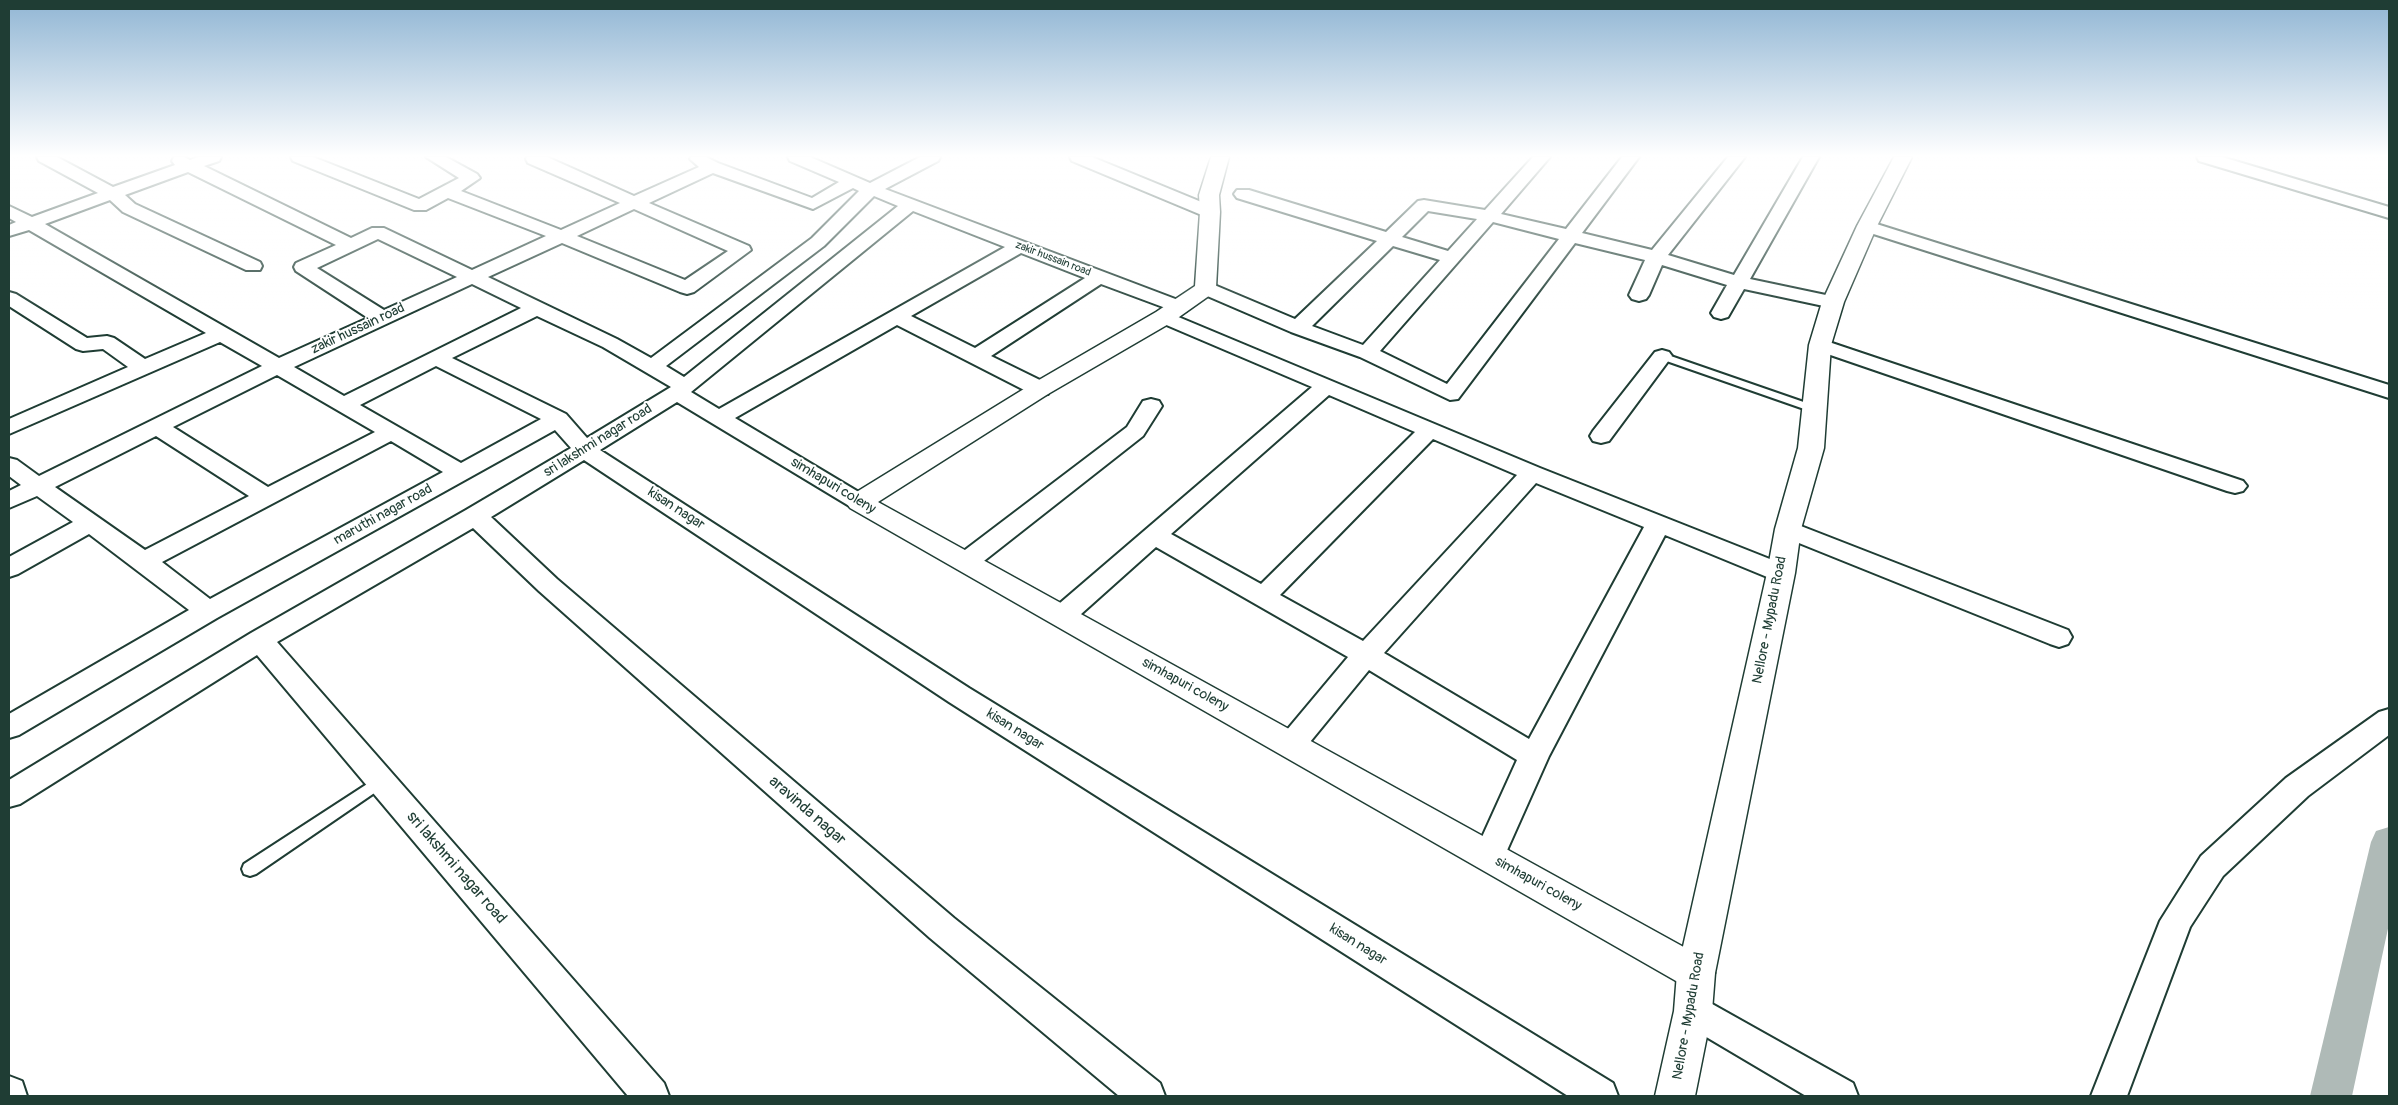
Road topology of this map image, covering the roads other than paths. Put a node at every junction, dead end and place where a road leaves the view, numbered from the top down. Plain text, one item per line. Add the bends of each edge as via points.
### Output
1 (72, 209) edge
2 (130, 209) edge
3 (277, 209) edge
4 (491, 209) edge
5 (620, 209) edge
6 (645, 209) edge
7 (851, 209) edge
8 (906, 209) edge
9 (920, 209) edge
10 (1202, 209) edge
11 (1210, 209) edge
12 (1291, 209) edge
13 (1420, 209) edge
14 (1445, 209) edge
15 (1496, 209) edge
16 (1592, 209) edge
17 (1695, 209) edge
18 (1780, 209) edge
19 (1875, 209) edge
20 (2374, 209) edge
21 (9, 211) edge
22 (1210, 212) junction
23 (2389, 213) edge
24 (1489, 216) junction
25 (32, 223) junction
26 (1867, 226) junction
27 (9, 231) edge
28 (562, 236) junction
29 (1571, 237) junction
30 (1389, 238) junction
31 (349, 244) junction
32 (1020, 246) junction
33 (1656, 257) junction
34 (1452, 258) junction
35 (253, 266) dead end
36 (474, 276) junction
37 (1099, 277) junction
38 (1737, 282) junction
39 (1205, 288) junction
40 (1639, 295) dead end
41 (9, 298) edge
42 (1833, 302) junction
43 (537, 308) junction
44 (1172, 312) junction
45 (1721, 312) dead end
46 (897, 317) junction
47 (382, 318) junction
48 (1298, 328) junction
49 (223, 333) junction
50 (1820, 344) junction
51 (1367, 353) junction
52 (1662, 356) joint
53 (976, 357) junction
54 (436, 358) junction
55 (279, 366) junction
56 (652, 367) junction
57 (144, 368) junction
58 (1326, 386) junction
59 (681, 389) junction
60 (1040, 389) junction
61 (2389, 392) edge
62 (342, 405) junction
63 (1151, 406) dead end
64 (1814, 409) junction
65 (719, 418) junction
66 (558, 419) junction
67 (9, 427) edge
68 (157, 427) junction
69 (1430, 430) junction
70 (392, 432) junction
71 (1601, 436) dead end
72 (585, 450) junction
73 (9, 465) edge
74 (462, 473) junction
75 (1532, 473) junction
76 (38, 486) junction
77 (2235, 486) dead end
78 (267, 497) junction
79 (9, 500) edge
80 (859, 502) junction
81 (475, 516) junction
82 (90, 523) junction
83 (1659, 523) junction
84 (1788, 528) junction
85 (1155, 536) junction
86 (144, 561) junction
87 (966, 562) junction
88 (9, 568) edge
89 (1781, 574) junction
90 (1263, 597) junction
91 (208, 611) junction
92 (1062, 616) junction
93 (2059, 637) dead end
94 (260, 640) junction
95 (1366, 655) junction
96 (2389, 720) edge
97 (9, 727) edge
98 (1292, 745) junction
99 (1534, 756) junction
100 (381, 781) junction
101 (9, 794) edge
102 (1489, 857) junction
103 (250, 869) dead end
104 (1696, 973) junction
105 (1693, 1011) junction
106 (651, 1096) edge
107 (1147, 1096) edge
108 (1600, 1096) edge
109 (1675, 1096) edge
110 (1840, 1096) edge
111 (2109, 1096) edge

1 - 25 street
2 - 35 street
3 - 31 street
4 - 28 street
5 - 28 street, zakir hussain road
6 - 28 street via 742,250 687,288
7 - 56 street via 818,242
8 - 59 street, sri lakshmi nagar road
9 - 32 street, zakir hussain road
10 - 22 street
11 - 22 street
12 - 30 street
13 - 30 street
14 - 24 street
15 - 24 street
16 - 29 street
17 - 33 street
18 - 38 street
19 - 26 street, Nellore - Mypadu Road
20 - 23 street
21 - 25 street
22 - 39 street
24 - 29 street
24 - 34 street
25 - 27 street
25 - 49 street
26 - 42 street, Nellore - Mypadu Road
26 - 61 street
28 - 36 street, zakir hussain road
29 - 33 street
29 - 51 street via 1450,394
30 - 34 street
30 - 48 street
31 - 36 street, simhapuri coleny via 378,232
31 - 47 street, simhapuri coleny via 304,267
32 - 37 street, zakir hussain road
32 - 46 street
33 - 38 street
33 - 40 street
34 - 51 street
36 - 43 street, simhapuri coleny
36 - 47 street, zakir hussain road
37 - 44 street, zakir hussain road
37 - 53 street
38 - 42 street
38 - 45 street
39 - 44 street
39 - 48 street
41 - 57 street via 83,345 107,342
42 - 50 street, Nellore - Mypadu Road
43 - 54 street
43 - 56 street, simhapuri coleny
44 - 58 street, zakir hussain road
44 - 60 street
46 - 53 street
46 - 65 street
47 - 55 street, zakir hussain road
48 - 51 street
49 - 55 street
49 - 57 street
50 - 64 street, Nellore - Mypadu Road
50 - 77 street
52 - 64 lane
52 - 71 street
53 - 60 street
54 - 62 street
54 - 66 street, kisan nagar
55 - 62 street
55 - 68 street, zakir hussain road
56 - 59 street, simhapuri coleny
57 - 67 street
58 - 69 street, zakir hussain road
58 - 85 street
59 - 65 street, simhapuri coleny
59 - 72 street, sri lakshmi nagar road
60 - 80 street
62 - 70 street
63 - 87 street via 1135,431
64 - 84 street, Nellore - Mypadu Road via 1811,448
65 - 80 street, simhapuri coleny
66 - 72 street, kisan nagar
66 - 74 street, maruthi nagar road
68 - 76 street, zakir hussain road
68 - 78 street
69 - 75 street, zakir hussain road
69 - 90 street
70 - 74 street
70 - 78 street
72 - 81 street, sri lakshmi nagar road
72 - 108 street, kisan nagar via 959,695
73 - 76 street
74 - 91 street, maruthi nagar road
75 - 83 street, zakir hussain road
75 - 95 street
76 - 79 street, zakir hussain road
76 - 82 street
78 - 86 street
80 - 87 street, simhapuri coleny
81 - 94 street, sri lakshmi nagar road
81 - 107 street, aravinda nagar via 548,585 942,928
82 - 86 street
82 - 88 street
83 - 89 street, zakir hussain road
83 - 99 street
84 - 89 street, Nellore - Mypadu Road
84 - 93 street
85 - 90 street
85 - 92 street
86 - 91 street
87 - 92 street, simhapuri coleny
89 - 104 street, Nellore - Mypadu Road
90 - 95 street
91 - 97 street, maruthi nagar road
92 - 98 street, simhapuri coleny
94 - 100 street, sri lakshmi nagar road
94 - 101 street, sri lakshmi nagar road
95 - 98 street
95 - 99 street
96 - 111 street via 2297,787 2212,866 2176,921
98 - 102 street, simhapuri coleny
99 - 102 street
100 - 103 lane
100 - 106 street, sri lakshmi nagar road
102 - 104 street, simhapuri coleny
104 - 105 street, Nellore - Mypadu Road
105 - 109 street, Nellore - Mypadu Road
105 - 110 street

